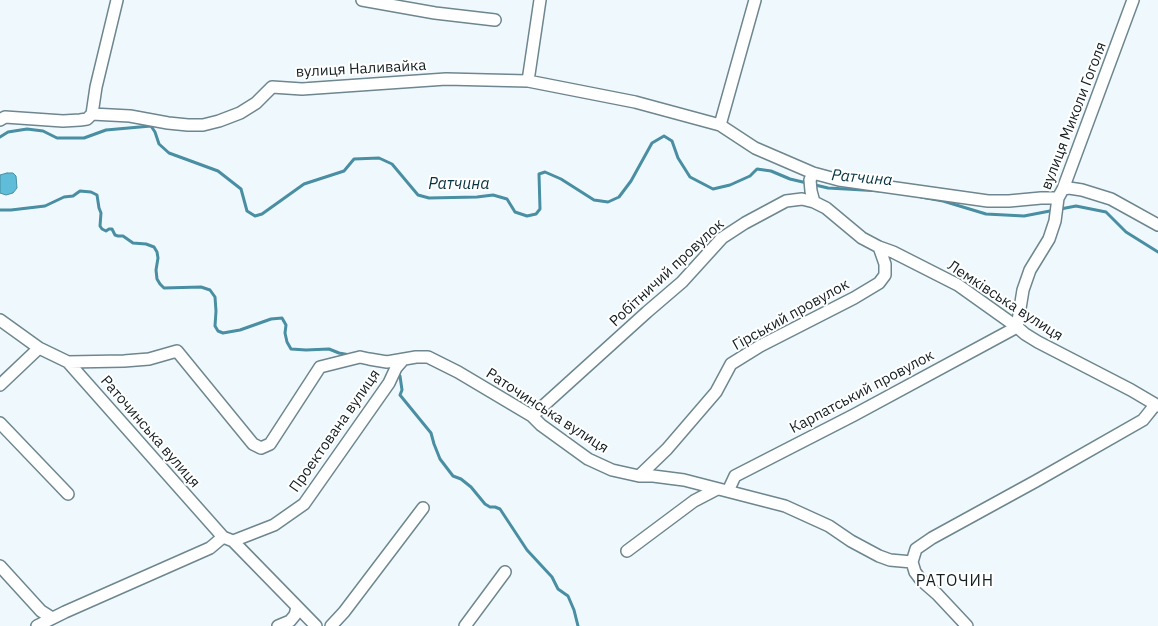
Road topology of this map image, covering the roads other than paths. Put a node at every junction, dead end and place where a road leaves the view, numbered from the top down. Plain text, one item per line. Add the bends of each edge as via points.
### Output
1 (117, 0) edge
2 (362, 0) edge
3 (540, 0) edge
4 (755, 0) edge
5 (1133, 0) edge
6 (495, 20) dead end
7 (528, 81) junction
8 (92, 114) junction
9 (0, 120) edge
10 (720, 125) junction
11 (812, 187) junction
12 (1059, 198) junction
13 (1158, 225) edge
14 (879, 246) junction
15 (0, 320) edge
16 (1017, 326) junction
17 (39, 348) junction
18 (68, 362) junction
19 (400, 364) junction
20 (0, 385) edge
21 (1157, 406) edge
22 (532, 416) junction
23 (0, 422) edge
24 (639, 476) junction
25 (722, 490) junction
26 (68, 494) dead end
27 (423, 508) dead end
28 (228, 539) junction
29 (627, 551) dead end
30 (912, 562) junction
31 (0, 566) edge
32 (505, 572) dead end
33 (297, 607) junction
34 (52, 618) junction
35 (37, 626) edge
36 (278, 626) edge
37 (316, 626) edge
38 (331, 626) edge
39 (465, 626) edge
40 (967, 626) edge

1 - 8 street
2 - 6 street
3 - 7 street
4 - 10 street
5 - 12 street, вулиця Миколи Гоголя
7 - 8 street, вулиця Наливайка via 446,79 302,90 272,87 240,113 203,125
7 - 10 street, вулиця Наливайка via 635,102
8 - 9 street, вулиця Наливайка via 80,120 5,117
10 - 11 street, вулиця Наливайка
11 - 12 street via 839,180 988,201
11 - 14 street, Лемківська вулиця via 826,208 862,238
11 - 22 street, Робітничий провулок via 802,199 786,201 722,238 682,282
12 - 13 street via 1069,188 1082,190 1111,199
12 - 16 street, вулиця Миколи Гоголя via 1049,239 1030,270 1023,290
14 - 16 street, Лемківська вулиця via 958,285
14 - 24 street, Гірський провулок via 885,275 879,283 731,364 716,392
15 - 17 street, Раточинська вулиця
16 - 21 street, Лемківська вулиця via 1038,342
16 - 25 street, Карпатський провулок via 735,476
17 - 18 street, Раточинська вулиця
17 - 20 street
18 - 19 street, Раточинська вулиця via 124,361 177,351 253,444 261,448 270,444 320,367 360,357
18 - 28 street, Раточинська вулиця
19 - 22 street, Раточинська вулиця via 416,357 428,357
19 - 28 street, Проектована вулиця via 304,504 274,525
21 - 30 street via 1143,420 932,538 916,549
22 - 24 street, Раточинська вулиця via 588,459 612,470
23 - 26 street
24 - 25 street, Раточинська вулиця via 684,480
25 - 29 street via 694,501
25 - 30 street, Раточинська вулиця via 785,506 829,526 879,556
27 - 38 street
28 - 33 street, Раточинська вулиця
28 - 34 street, Проектована вулиця
30 - 40 street via 921,580
31 - 34 street
32 - 39 street
33 - 36 street via 290,621
33 - 37 street, Раточинська вулиця
34 - 35 street, Проектована вулиця

